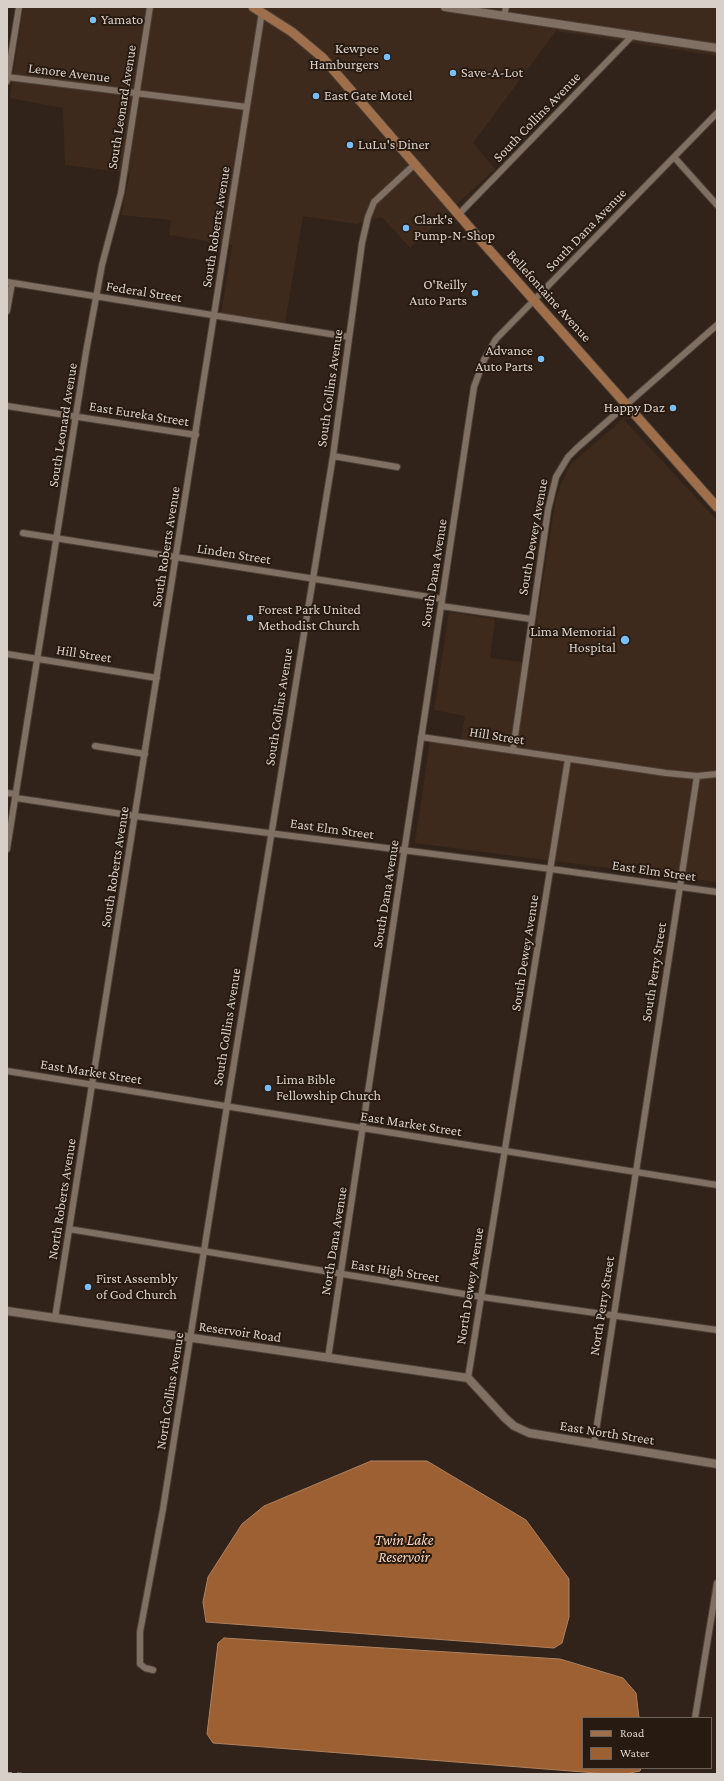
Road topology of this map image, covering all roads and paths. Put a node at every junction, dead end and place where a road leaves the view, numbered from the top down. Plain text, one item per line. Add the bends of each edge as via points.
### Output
1 (19, 7) edge
2 (150, 7) edge
3 (254, 7) edge
4 (445, 7) edge
5 (506, 7) edge
6 (262, 12) junction
7 (504, 16) junction
8 (632, 36) junction
9 (717, 48) edge
10 (7, 78) edge
11 (137, 93) junction
12 (247, 107) junction
13 (717, 113) edge
14 (674, 157) junction
15 (415, 164) junction
16 (717, 205) edge
17 (459, 214) junction
18 (9, 283) edge
19 (97, 297) junction
20 (534, 300) junction
21 (7, 311) edge
22 (214, 315) junction
23 (717, 325) edge
24 (349, 337) junction
25 (627, 405) junction
26 (7, 406) edge
27 (76, 416) junction
28 (196, 435) junction
29 (333, 456) junction
30 (397, 468) dead end
31 (717, 507) edge
32 (24, 533) dead end
33 (57, 538) junction
34 (176, 557) junction
35 (313, 578) junction
36 (442, 599) junction
37 (441, 606) junction
38 (531, 619) junction
39 (7, 654) edge
40 (38, 659) junction
41 (157, 678) junction
42 (421, 736) junction
43 (96, 746) dead end
44 (513, 750) junction
45 (145, 754) junction
46 (568, 759) junction
47 (717, 774) edge
48 (697, 776) junction
49 (7, 793) edge
50 (16, 796) junction
51 (135, 816) junction
52 (271, 833) junction
53 (7, 849) edge
54 (404, 851) junction
55 (551, 869) junction
56 (680, 886) junction
57 (717, 892) edge
58 (7, 1071) edge
59 (92, 1085) junction
60 (226, 1106) junction
61 (363, 1128) junction
62 (505, 1151) junction
63 (635, 1172) junction
64 (717, 1185) edge
65 (69, 1229) junction
66 (203, 1252) junction
67 (341, 1274) junction
68 (482, 1297) junction
69 (7, 1311) edge
70 (613, 1316) junction
71 (55, 1318) junction
72 (717, 1330) edge
73 (190, 1338) junction
74 (328, 1358) junction
75 (468, 1378) junction
76 (594, 1444) junction
77 (717, 1464) edge
78 (717, 1583) edge
79 (716, 1601) edge
80 (153, 1670) dead end
81 (695, 1717) edge

1 - 10 street
2 - 11 street, South Leonard Avenue
3 - 6 main road, Bellefontaine Avenue
4 - 7 street
5 - 7 street
6 - 12 street, South Roberts Avenue
6 - 15 main road, Bellefontaine Avenue via 292,32 323,58
7 - 8 street
8 - 9 street
8 - 17 street, South Collins Avenue
10 - 11 street, Lenore Avenue
11 - 12 street, Lenore Avenue
11 - 19 street, South Leonard Avenue via 121,193 102,264
12 - 22 street, South Roberts Avenue
13 - 14 street, South Dana Avenue
14 - 16 street
14 - 20 street, South Dana Avenue
15 - 17 main road, Bellefontaine Avenue
15 - 24 street, South Collins Avenue via 370,208 362,243
17 - 20 main road, Bellefontaine Avenue
18 - 19 street, Federal Street
18 - 21 street
19 - 22 street, Federal Street
19 - 27 street, South Leonard Avenue
20 - 25 main road, Bellefontaine Avenue
20 - 36 street, South Dana Avenue via 496,339 484,360 474,387
22 - 24 street, Federal Street
22 - 28 street, South Roberts Avenue
23 - 25 street, South Dewey Avenue
24 - 29 street, South Collins Avenue
25 - 31 main road, Bellefontaine Avenue
25 - 38 street, South Dewey Avenue via 577,448 564,462 556,477 548,510
26 - 27 street, East Eureka Street
27 - 28 street, East Eureka Street
27 - 33 street, South Leonard Avenue
28 - 34 street, South Roberts Avenue
29 - 30 street
29 - 35 street, South Collins Avenue
32 - 33 street, Linden Street
33 - 34 street, Linden Street
33 - 40 street, South Leonard Avenue
34 - 35 street, Linden Street
34 - 41 street, South Roberts Avenue
35 - 36 street, Linden Street
35 - 52 street, South Collins Avenue
36 - 37 street, South Dana Avenue
37 - 38 street
37 - 42 street, South Dana Avenue
38 - 44 street, South Dewey Avenue
39 - 40 street, Hill Street
40 - 41 street, Hill Street
40 - 50 street, South Leonard Avenue
41 - 45 street, South Roberts Avenue
42 - 44 street, Hill Street
42 - 54 street, South Dana Avenue
43 - 45 street
44 - 46 street, Hill Street
45 - 51 street, South Roberts Avenue
46 - 48 street, Hill Street
46 - 55 street, South Dewey Avenue
47 - 48 street
48 - 56 street, South Perry Street
49 - 50 street, East Elm Street
50 - 51 street, East Elm Street
50 - 53 street, South Leonard Avenue
51 - 52 street, East Elm Street
51 - 59 street, South Roberts Avenue
52 - 54 street, East Elm Street
52 - 60 street, South Collins Avenue
54 - 55 street, East Elm Street
54 - 61 street, South Dana Avenue
55 - 56 street, East Elm Street
55 - 62 street, South Dewey Avenue
56 - 57 street, East Elm Street
56 - 63 street, South Perry Street
58 - 59 street, East Market Street
59 - 60 street, East Market Street
59 - 65 street, North Roberts Avenue
60 - 61 street, East Market Street
60 - 66 street, North Collins Avenue
61 - 62 street, East Market Street
61 - 67 street, North Dana Avenue
62 - 63 street, East Market Street
62 - 68 street, North Dewey Avenue
63 - 64 street, East Market Street
63 - 70 street, North Perry Street
65 - 66 street, East High Street
65 - 71 street, North Roberts Avenue
66 - 67 street, East High Street
66 - 73 street, North Collins Avenue
67 - 68 street, East High Street
67 - 74 street, North Dana Avenue
68 - 70 street, East High Street
68 - 75 street, North Dewey Avenue
69 - 71 street, Reservoir Road
70 - 72 street, East High Street
70 - 76 street, North Perry Street
71 - 73 street, Reservoir Road
73 - 74 street, Reservoir Road
73 - 80 street, North Collins Avenue via 162,1515 140,1632 140,1664
74 - 75 street, Reservoir Road
75 - 76 street, East North Street via 514,1426 529,1433
76 - 77 street, East North Street
78 - 79 street
79 - 81 street

